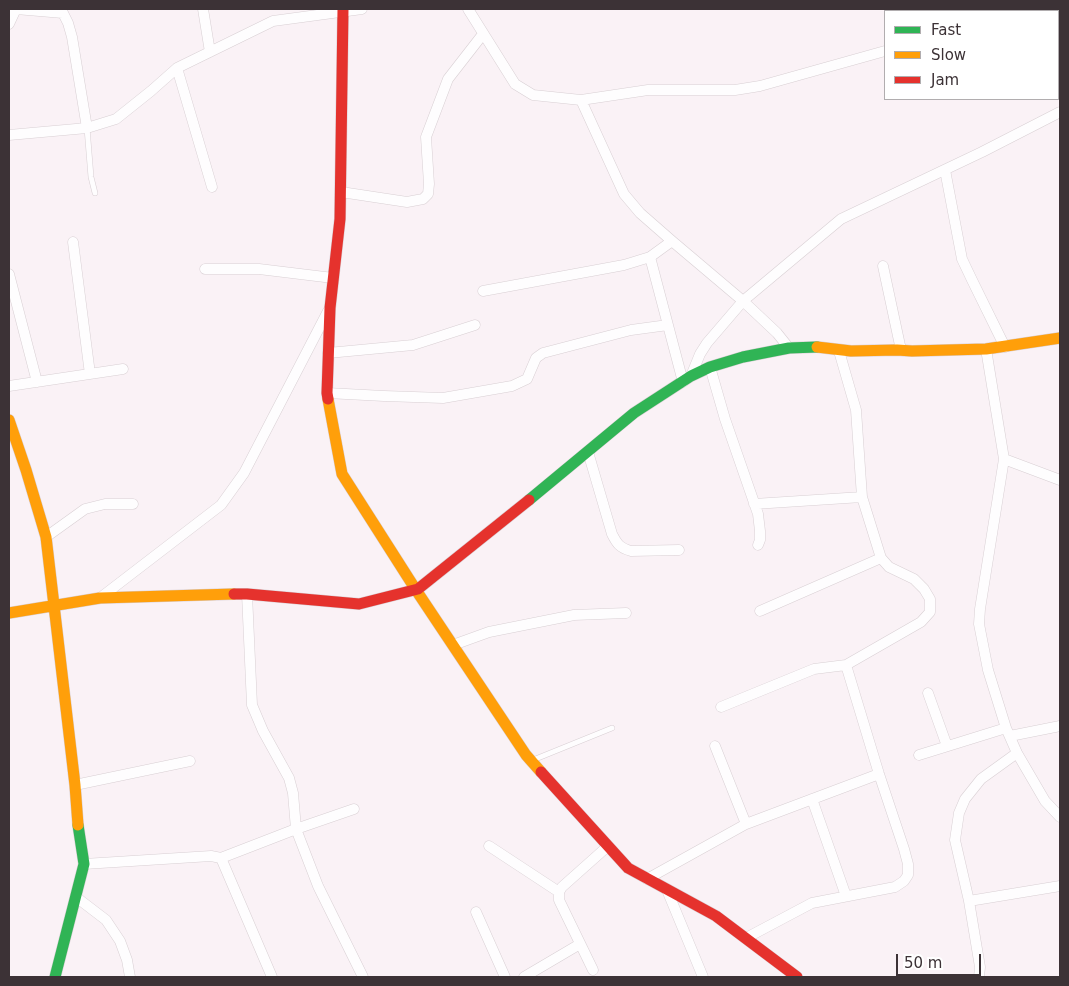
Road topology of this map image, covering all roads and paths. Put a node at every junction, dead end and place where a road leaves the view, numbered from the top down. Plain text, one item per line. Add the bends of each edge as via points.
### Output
1 (16, 9) edge
2 (203, 9) edge
3 (362, 9) edge
4 (468, 9) edge
5 (343, 10) edge
6 (9, 24) edge
7 (484, 34) junction
8 (884, 50) edge
9 (210, 52) junction
10 (177, 68) junction
11 (581, 100) junction
12 (1060, 112) edge
13 (87, 128) junction
14 (9, 135) edge
15 (945, 170) junction
16 (212, 187) dead end
17 (341, 192) junction
18 (95, 193) dead end
19 (672, 241) junction
20 (73, 242) dead end
21 (650, 257) junction
22 (883, 266) dead end
23 (205, 269) dead end
24 (9, 274) edge
25 (333, 278) junction
26 (483, 291) dead end
27 (743, 301) junction
28 (330, 308) junction
29 (475, 324) dead end
30 (668, 325) junction
31 (1060, 338) edge
32 (1005, 346) junction
33 (788, 348) junction
34 (901, 350) junction
35 (986, 350) junction
36 (839, 351) junction
37 (328, 352) junction
38 (710, 367) junction
39 (123, 369) dead end
40 (90, 374) junction
41 (687, 379) junction
42 (37, 382) junction
43 (9, 386) edge
44 (327, 393) junction
45 (9, 420) edge
46 (588, 452) junction
47 (1004, 459) junction
48 (1060, 480) edge
49 (862, 497) junction
50 (133, 504) dead end
51 (754, 504) junction
52 (46, 537) junction
53 (758, 545) dead end
54 (679, 550) dead end
55 (881, 558) junction
56 (416, 590) junction
57 (247, 594) junction
58 (100, 598) junction
59 (54, 604) junction
60 (760, 611) dead end
61 (626, 612) dead end
62 (9, 613) edge
63 (453, 645) junction
64 (846, 665) junction
65 (928, 693) dead end
66 (721, 707) dead end
67 (1060, 726) edge
68 (612, 728) dead end
69 (1008, 732) junction
70 (715, 746) dead end
71 (946, 746) junction
72 (1018, 753) junction
73 (919, 755) dead end
74 (531, 760) junction
75 (190, 761) dead end
76 (879, 774) junction
77 (75, 785) junction
78 (812, 799) junction
79 (354, 809) dead end
80 (1060, 817) edge
81 (746, 824) junction
82 (296, 829) junction
83 (489, 846) dead end
84 (608, 846) junction
85 (221, 858) junction
86 (84, 864) junction
87 (646, 878) junction
88 (1060, 886) edge
89 (667, 890) junction
90 (559, 892) junction
91 (846, 896) junction
92 (76, 897) junction
93 (969, 901) junction
94 (476, 912) dead end
95 (746, 938) junction
96 (580, 944) junction
97 (593, 970) dead end
98 (56, 977) edge
99 (130, 977) edge
100 (272, 977) edge
101 (363, 977) edge
102 (505, 977) edge
103 (524, 977) edge
104 (703, 977) edge
105 (797, 977) edge
106 (979, 977) edge

1 - 6 street
1 - 13 street via 63,13 72,37
2 - 9 street
3 - 5 street
4 - 7 street
5 - 9 street via 273,20
5 - 17 street
7 - 11 street via 515,84 534,95
7 - 17 street via 448,79 426,137 428,194 423,199 407,202
8 - 11 street via 760,86 735,90 648,90
9 - 10 street
10 - 13 street via 116,119
10 - 16 street
11 - 19 street via 624,194
12 - 15 street
13 - 14 street
13 - 18 lane
15 - 27 street via 841,219
15 - 32 street via 962,259
17 - 25 street
19 - 21 street
19 - 27 street
20 - 40 street
21 - 26 street via 624,265
21 - 30 street
22 - 34 street
23 - 25 street via 259,269
24 - 42 street
25 - 28 street
27 - 33 street
27 - 41 street via 707,343
28 - 37 street
28 - 58 street via 244,473 221,505
29 - 37 street via 413,345
30 - 41 street
30 - 44 street via 631,330 543,353 536,358 527,379 512,386 443,398
31 - 32 street
32 - 35 street
33 - 36 street via 815,347
33 - 38 street
34 - 35 street
34 - 36 street
35 - 47 street
36 - 49 street via 856,410
37 - 44 street
38 - 41 street
38 - 51 street
39 - 40 street
40 - 42 street
41 - 46 street via 634,413
42 - 43 street
44 - 56 street via 342,474
45 - 52 street
46 - 54 street via 612,534 619,546 631,551
46 - 56 street
47 - 48 street
47 - 69 street via 979,624 988,670
49 - 51 street
49 - 55 street
50 - 52 street via 105,504 86,509
51 - 53 street via 760,531
52 - 59 street
55 - 60 street
55 - 64 street via 889,567 924,589 930,599 930,612 921,622
56 - 57 street via 359,604
56 - 63 street
57 - 58 street
57 - 82 street via 252,704 289,778
58 - 59 street
59 - 62 street
59 - 77 street
61 - 63 street via 574,615 489,632
63 - 74 street
64 - 66 street via 814,669
64 - 76 street
65 - 71 street
67 - 69 street
68 - 74 lane
69 - 71 street
69 - 72 street
70 - 81 street
71 - 73 street
72 - 80 street via 1045,801
72 - 93 street via 981,779 958,813 955,840
74 - 84 street
75 - 77 street
76 - 78 street
76 - 91 street via 904,849 908,875 895,887
77 - 86 street
78 - 81 street
78 - 91 street
79 - 82 street
81 - 87 street
82 - 85 street
82 - 101 street via 318,886
83 - 90 street
84 - 87 street via 628,868
84 - 90 street via 568,880
85 - 86 street
85 - 100 street
86 - 92 street
87 - 89 street
88 - 93 street
89 - 95 street via 716,916
89 - 104 street
90 - 96 street
91 - 95 street via 812,903
92 - 98 street
92 - 99 street via 111,927 120,941
93 - 106 street
94 - 102 street
95 - 105 street
96 - 97 street
96 - 103 street

